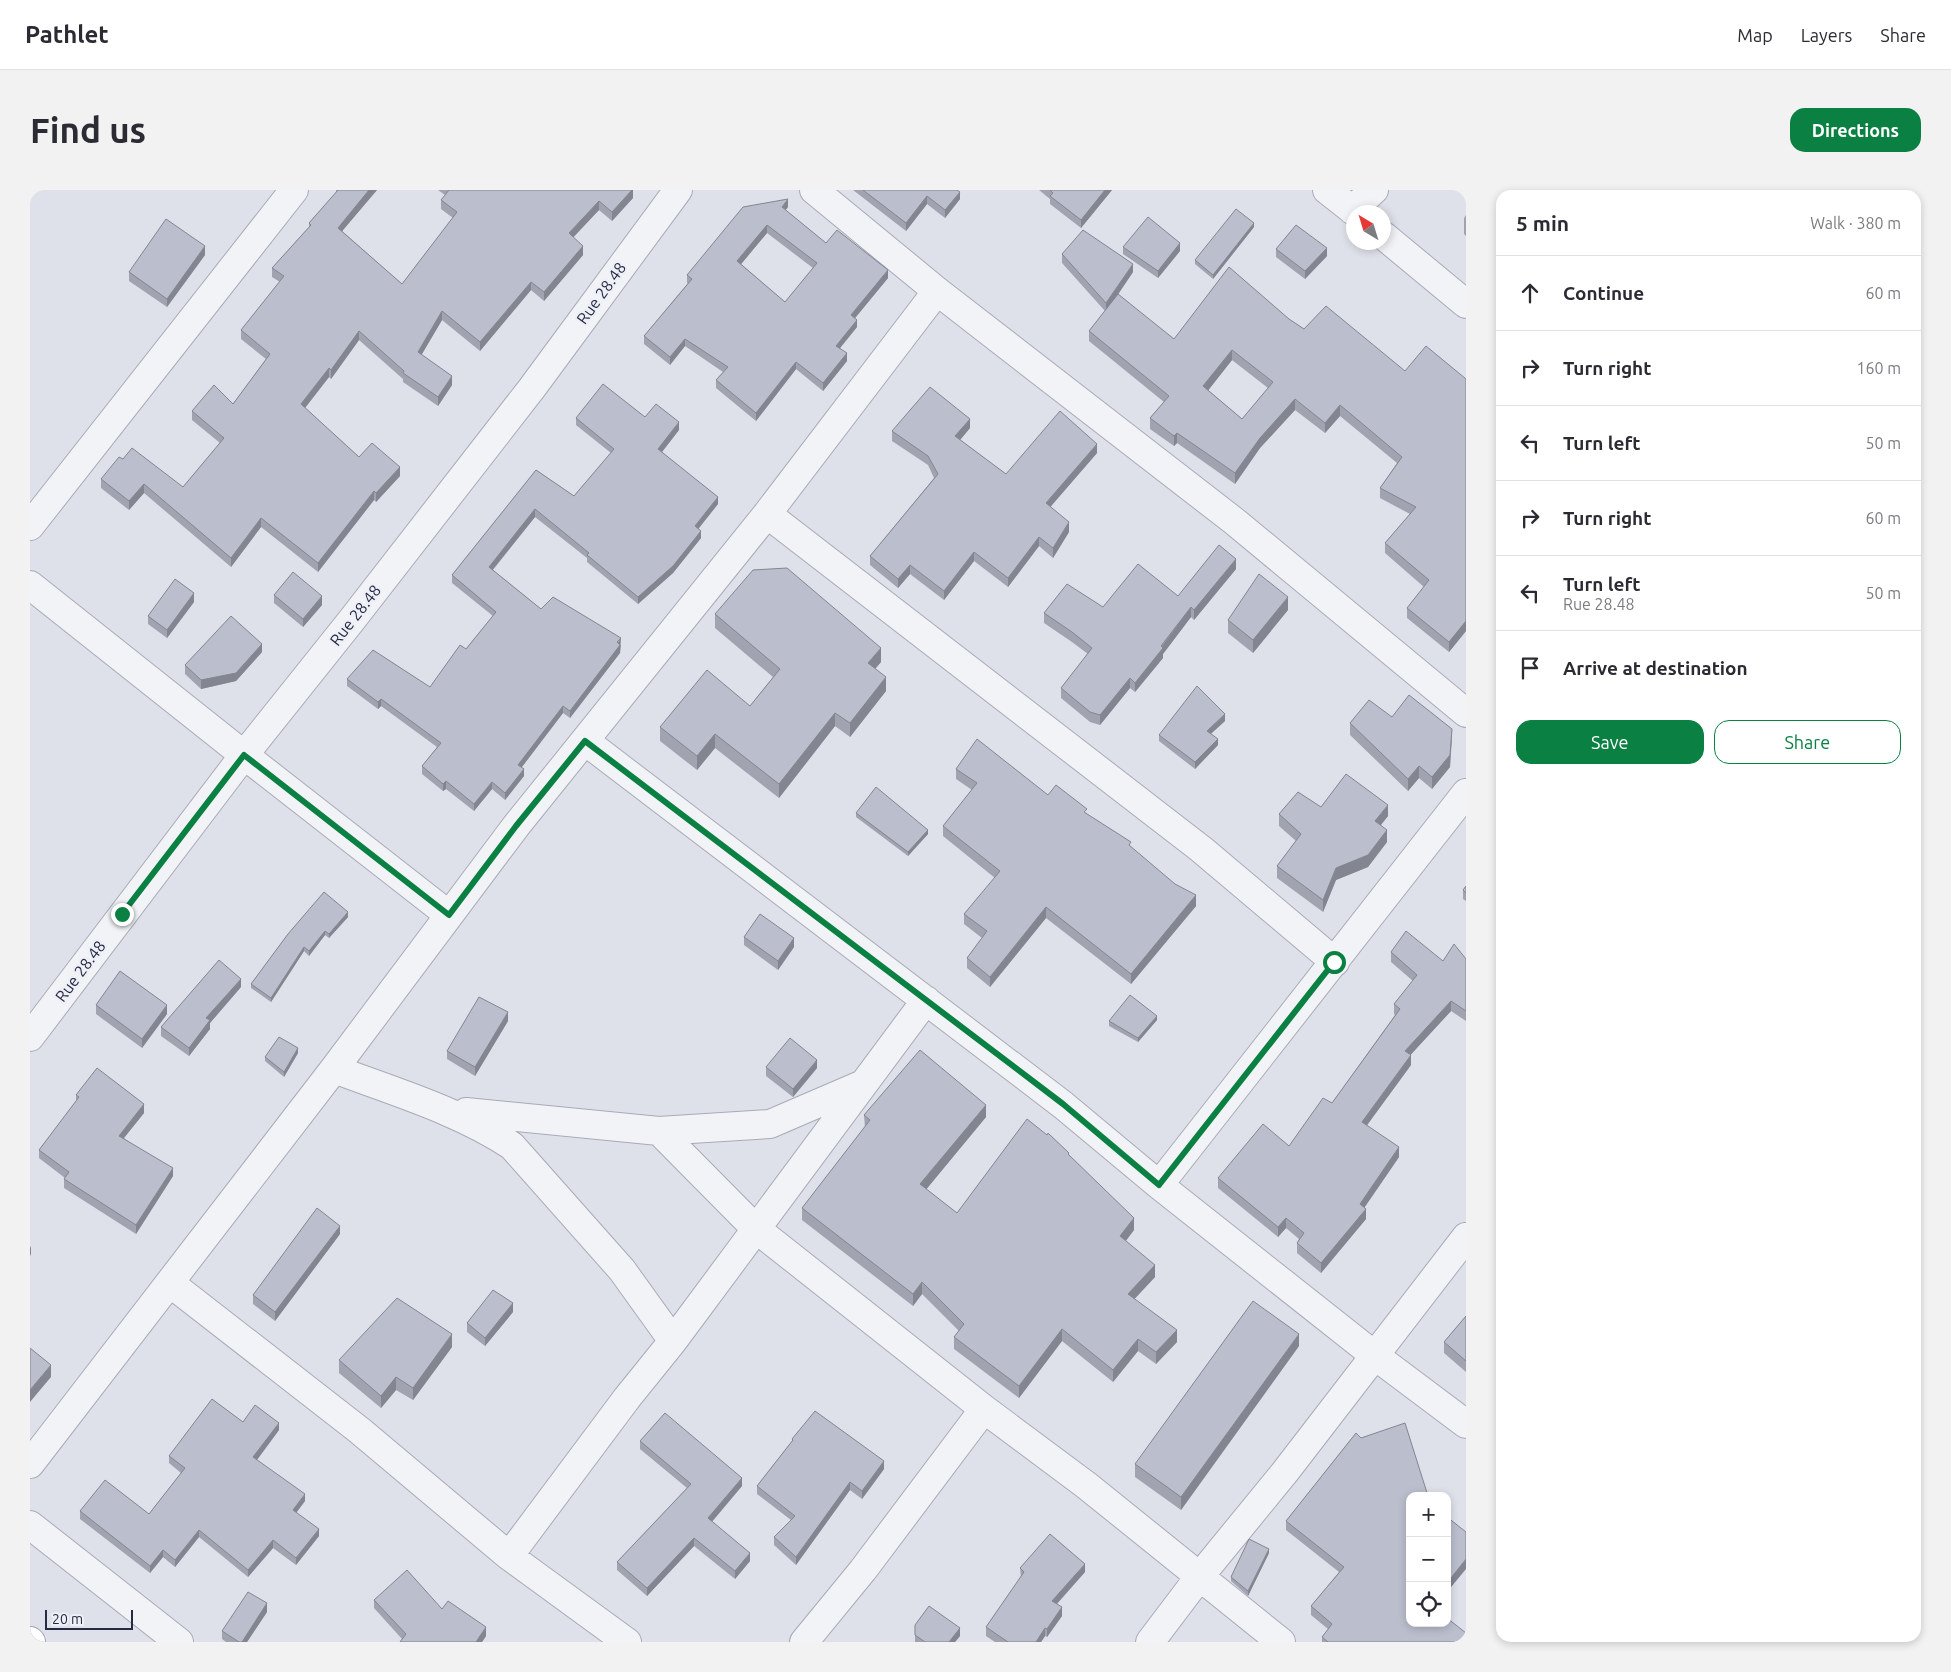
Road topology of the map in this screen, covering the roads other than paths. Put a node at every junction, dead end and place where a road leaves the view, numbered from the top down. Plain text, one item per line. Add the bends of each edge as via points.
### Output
1 (294, 190) edge
2 (678, 190) edge
3 (814, 190) edge
4 (1327, 190) edge
5 (1374, 190) edge
6 (1346, 205) edge
7 (1360, 205) edge
8 (1391, 242) edge
9 (937, 291) junction
10 (1466, 304) edge
11 (767, 514) junction
12 (30, 526) edge
13 (30, 585) edge
14 (1466, 713) edge
15 (585, 741) junction
16 (244, 755) junction
17 (1466, 793) edge
18 (449, 915) junction
19 (1334, 962) junction
20 (926, 1000) junction
21 (30, 1037) edge
22 (334, 1069) junction
23 (864, 1084) junction
24 (437, 1108) junction
25 (659, 1131) junction
26 (1159, 1185) junction
27 (755, 1228) junction
28 (1466, 1237) edge
29 (170, 1283) junction
30 (673, 1342) junction
31 (1374, 1355) junction
32 (984, 1409) junction
33 (1466, 1424) edge
34 (30, 1464) edge
35 (30, 1525) edge
36 (509, 1556) junction
37 (1200, 1576) junction
38 (179, 1642) edge
39 (627, 1642) edge
40 (804, 1642) edge
41 (1150, 1642) edge
42 (1281, 1642) edge

1 - 12 street
2 - 16 street, Rue 28.48 via 532,388
3 - 9 street
4 - 6 street
5 - 7 street
8 - 10 street
9 - 11 street
9 - 14 street via 1234,521
11 - 15 street
11 - 19 street via 1201,848
13 - 16 street
15 - 18 street
15 - 20 street
16 - 18 street
16 - 21 street, Rue 28.48
17 - 19 street
18 - 22 street
19 - 26 street
20 - 23 street
20 - 26 street via 1063,1104
22 - 24 street
22 - 29 street
23 - 25 street via 770,1124
23 - 27 street
24 - 25 street
24 - 30 street via 491,1132 512,1146 622,1270
25 - 27 street
26 - 31 street
27 - 30 street
27 - 32 street
28 - 31 street
29 - 34 street
29 - 36 street via 359,1430
30 - 36 street
31 - 33 street
31 - 37 street
32 - 37 street
32 - 40 street via 863,1570
35 - 38 street
36 - 39 street
37 - 41 street
37 - 42 street

